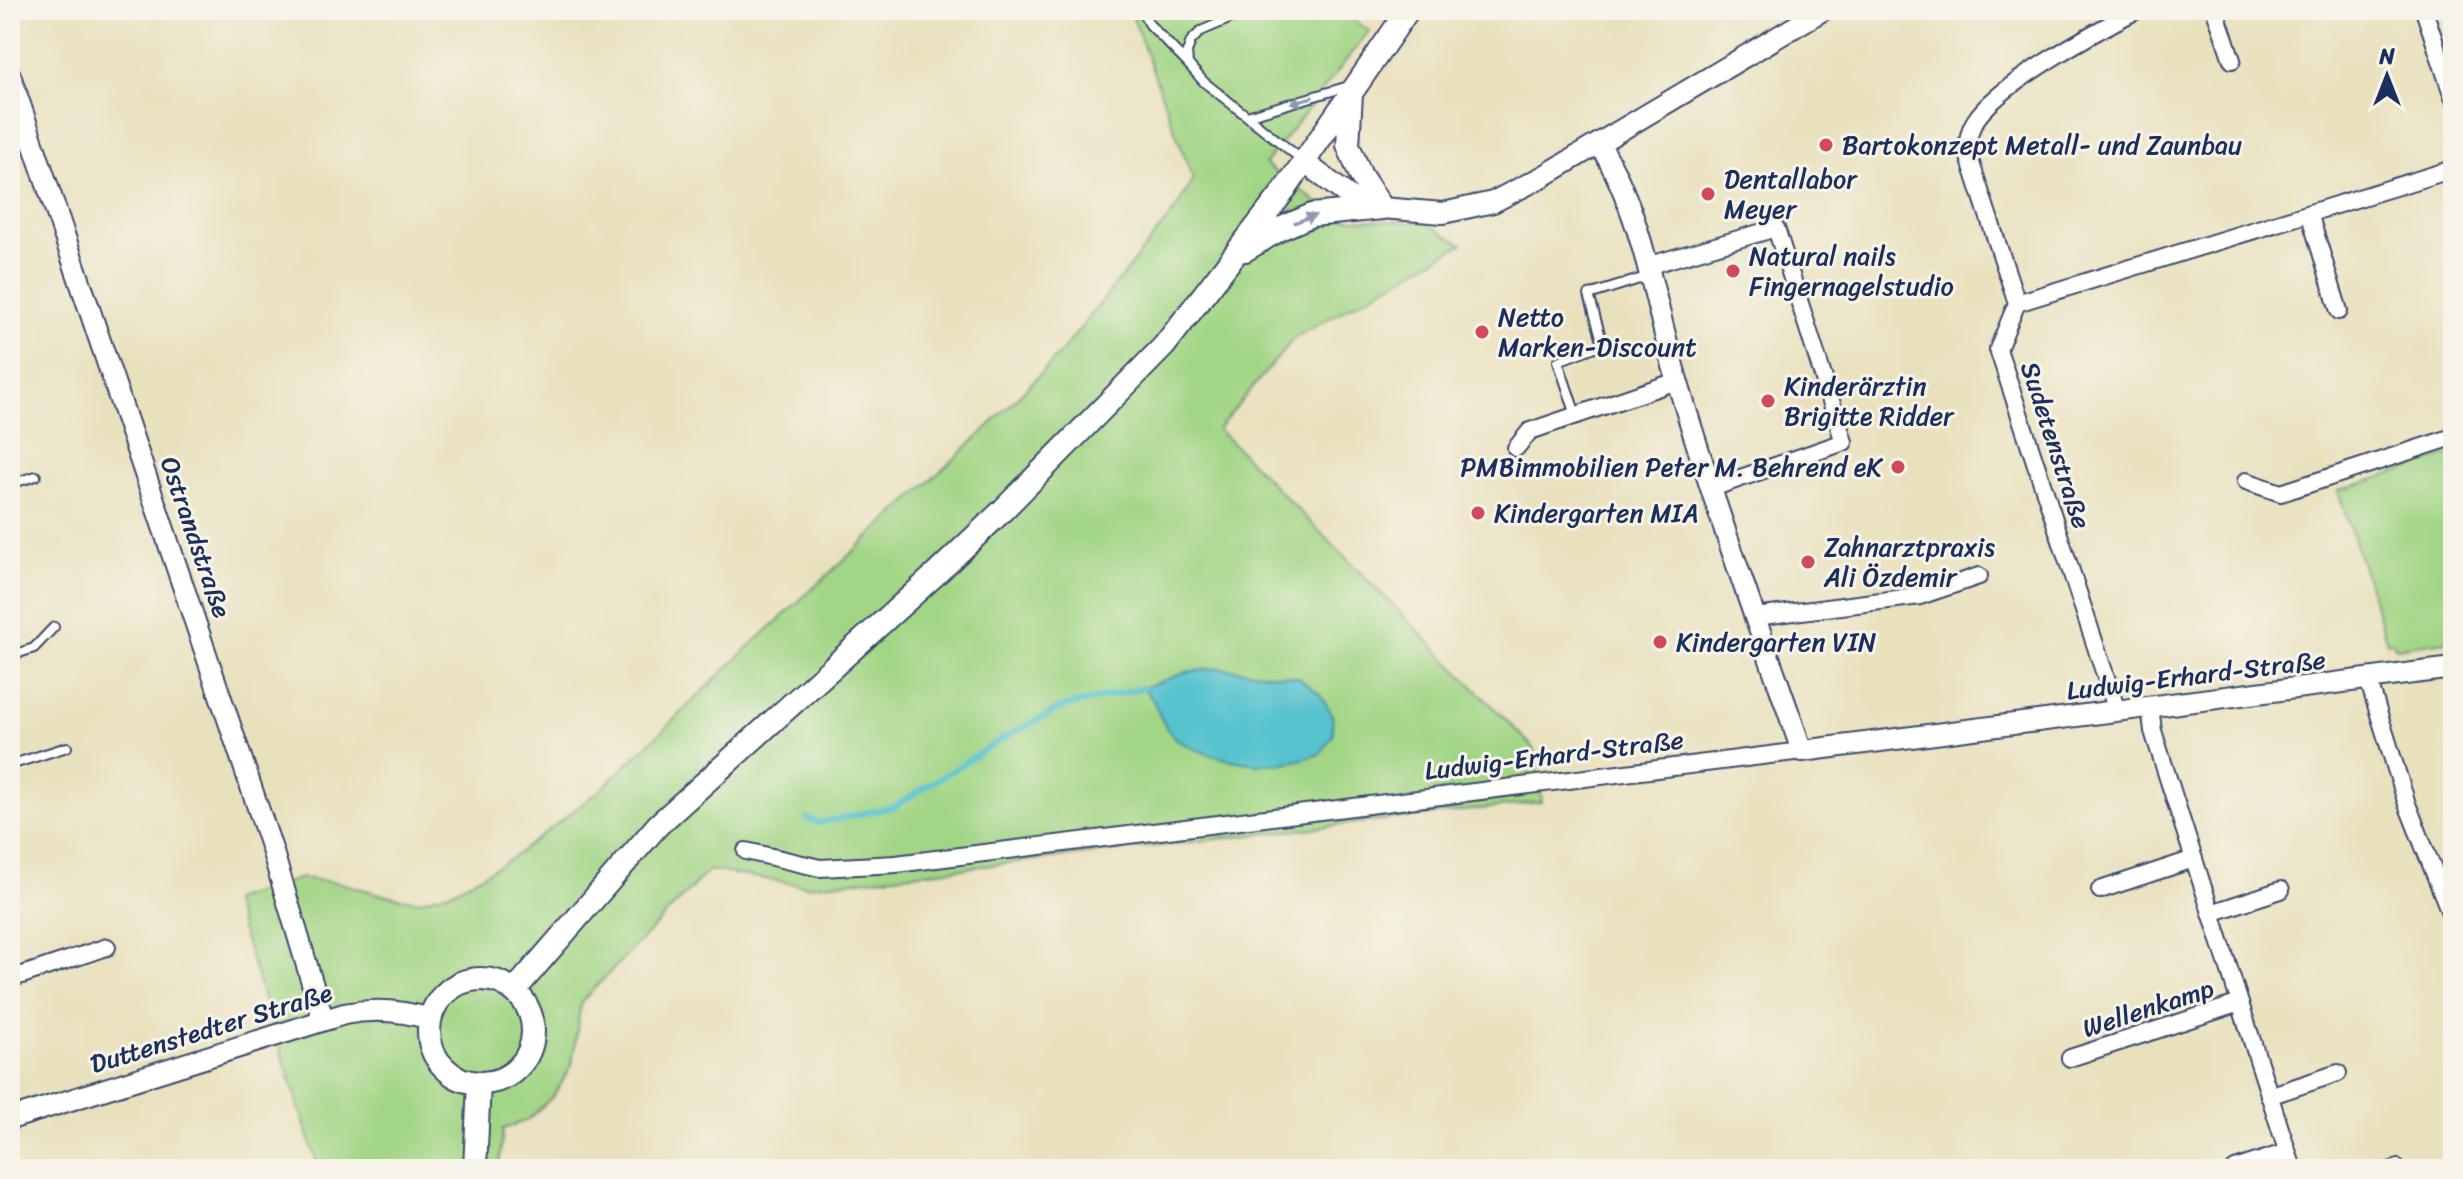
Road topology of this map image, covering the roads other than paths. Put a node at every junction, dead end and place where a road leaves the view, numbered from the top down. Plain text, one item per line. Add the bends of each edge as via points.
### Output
1 (1141, 10) edge
2 (1250, 10) edge
3 (1408, 10) edge
4 (1823, 10) edge
5 (2137, 10) edge
6 (2215, 10) edge
7 (2424, 10) edge
8 (2232, 60) dead end
9 (1188, 64) junction
10 (10, 75) edge
11 (1354, 89) junction
12 (2453, 97) edge
13 (1247, 116) junction
14 (1599, 143) junction
15 (1304, 162) junction
16 (2453, 169) edge
17 (1382, 208) junction
18 (2309, 213) junction
19 (1237, 255) junction
20 (1649, 271) junction
21 (2017, 303) junction
22 (2339, 311) dead end
23 (1677, 381) junction
24 (1576, 415) junction
25 (2453, 437) edge
26 (1516, 448) dead end
27 (36, 476) dead end
28 (2246, 481) dead end
29 (10, 484) edge
30 (1712, 488) junction
31 (1979, 576) dead end
32 (1755, 617) junction
33 (54, 627) dead end
34 (10, 656) edge
35 (2453, 668) edge
36 (2368, 679) junction
37 (2150, 706) junction
38 (2117, 711) junction
39 (67, 747) dead end
40 (1802, 751) junction
41 (10, 765) edge
42 (746, 851) dead end
43 (2194, 859) junction
44 (2100, 890) dead end
45 (2281, 890) dead end
46 (2211, 913) junction
47 (2453, 920) edge
48 (107, 947) dead end
49 (10, 979) edge
50 (514, 991) junction
51 (2240, 1003) junction
52 (323, 1019) junction
53 (430, 1019) junction
54 (2070, 1058) dead end
55 (2338, 1073) dead end
56 (479, 1083) junction
57 (2269, 1096) junction
58 (10, 1119) edge
59 (2287, 1152) junction
60 (2398, 1164) dead end
61 (475, 1169) edge
62 (2235, 1169) edge
63 (2293, 1169) edge
64 (2383, 1169) edge

1 - 9 lane
2 - 9 lane via 1201,31 1191,41
3 - 11 main road
4 - 14 street
5 - 21 street via 2026,76 1987,107 1968,134 1967,151
6 - 8 street
7 - 12 street
9 - 13 lane
10 - 52 street, Ostrandstraße via 271,846
11 -> 13 lane
11 - 15 main road
11 - 17 main road via 1348,145
13 - 15 lane
14 - 17 street via 1493,202 1443,213
14 - 20 street via 1616,171
15 - 17 street via 1350,197
15 - 19 main road
16 - 18 street
19 -> 17 main road via 1312,215
18 - 21 street
18 - 22 street
19 - 50 main road via 1164,346 1003,510 658,825
20 - 23 street
20 - 24 lane via 1589,295 1603,344 1558,361
20 - 30 street via 1776,228 1844,442
21 - 38 street, Sudetenstraße via 1998,349
23 - 24 street
23 - 30 street
24 - 26 street via 1530,431
25 - 28 street via 2281,493
27 - 29 lane
30 - 32 street
31 - 32 street via 1920,596
32 - 40 street
33 - 34 lane via 34,648
35 - 36 street, Ludwig-Erhard-Straße
36 - 37 street, Ludwig-Erhard-Straße
36 - 47 street via 2407,804
37 - 38 street, Ludwig-Erhard-Straße
37 - 43 street, Wellenkamp via 2153,731
38 - 40 street, Ludwig-Erhard-Straße
39 - 41 lane
40 - 42 street, Ludwig-Erhard-Straße via 896,864 820,868
43 - 44 street
43 - 46 street, Wellenkamp
45 - 46 street
46 - 51 street, Wellenkamp
48 - 49 street
50 - 53 main road via 493,980 458,984 440,998
50 - 56 main road via 532,1017 530,1049 510,1074
51 - 54 street, Wellenkamp
51 - 57 street, Wellenkamp
52 - 53 street, Duttenstedter Straße via 379,1010
52 - 58 street, Duttenstedter Straße
53 - 56 main road via 430,1042 439,1063 457,1078
55 - 57 street
56 - 61 main road
57 - 59 street, Wellenkamp
59 - 62 street
59 - 63 street, Wellenkamp
60 - 64 lane

